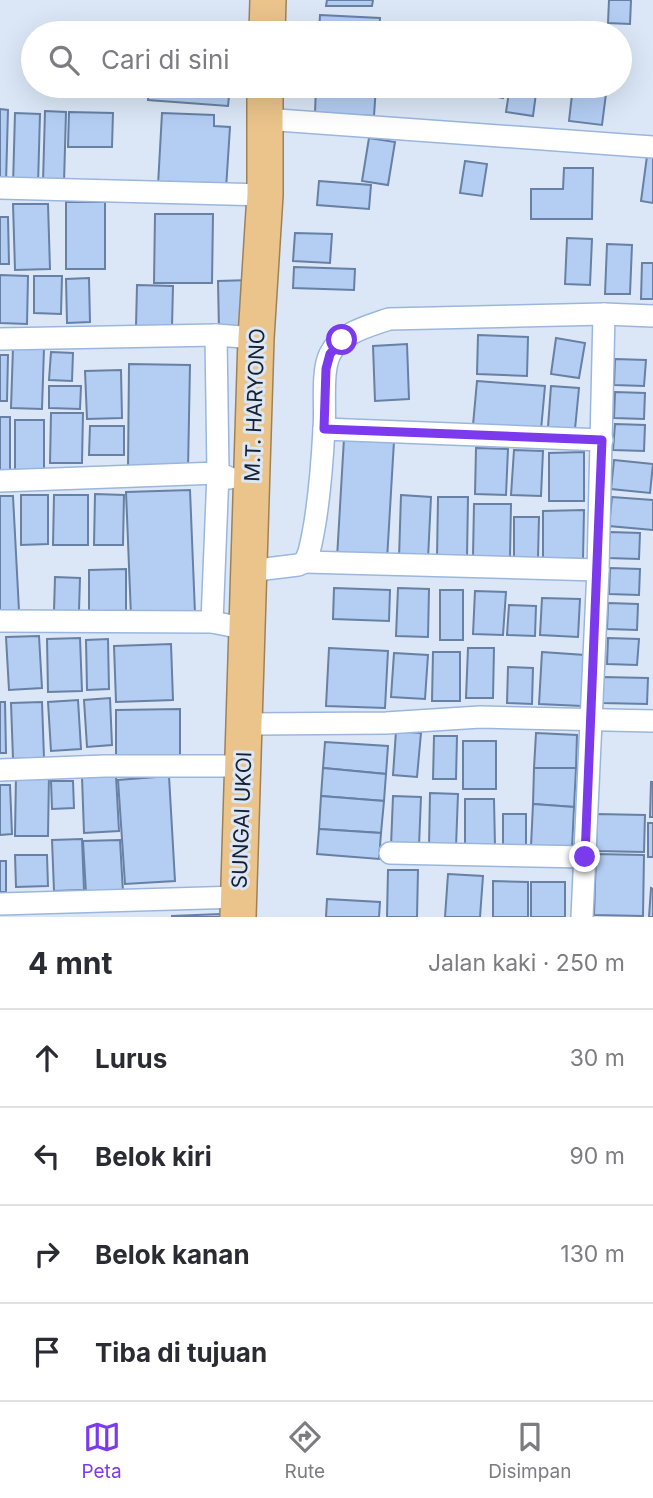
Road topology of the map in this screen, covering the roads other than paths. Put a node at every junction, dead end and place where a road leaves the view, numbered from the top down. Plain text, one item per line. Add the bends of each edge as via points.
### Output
1 (268, 0) edge
2 (267, 21) edge
3 (265, 103) edge
4 (653, 147) edge
5 (0, 188) edge
6 (265, 195) junction
7 (604, 314) junction
8 (653, 316) edge
9 (216, 335) junction
10 (256, 338) junction
11 (0, 339) edge
12 (324, 429) junction
13 (602, 440) junction
14 (218, 474) junction
15 (0, 481) edge
16 (252, 486) junction
17 (305, 562) junction
18 (598, 570) junction
19 (249, 571) junction
20 (0, 621) edge
21 (212, 622) junction
22 (247, 629) junction
23 (592, 718) junction
24 (653, 721) edge
25 (245, 724) junction
26 (243, 766) junction
27 (0, 770) edge
28 (390, 853) dead end
29 (585, 857) junction
30 (0, 904) edge
31 (239, 907) edge
32 (582, 917) edge

1 - 2 highway
3 - 4 street
3 - 6 highway, M.T. HARYONO
5 - 6 street
6 - 10 highway, M.T. HARYONO
7 - 8 street
7 - 12 street via 389,319 362,329 342,340 330,354
7 - 13 street
9 - 10 street
9 - 11 street
9 - 14 street
10 - 16 highway, M.T. HARYONO
12 - 13 street
12 - 17 street via 312,544
13 - 18 street
14 - 15 street
14 - 16 street
14 - 21 street
16 - 19 highway, M.T. HARYONO
17 - 18 street
17 - 19 street
18 - 23 street
19 - 22 highway, M.T. HARYONO
20 - 21 street
21 - 22 street
22 - 25 highway, M.T. HARYONO
23 - 24 street
23 - 25 street
23 - 29 street
25 - 26 highway, SUNGAI UKOI
26 - 27 street
26 - 31 highway, SUNGAI UKOI
28 - 29 street
29 - 32 street
30 - 31 street

